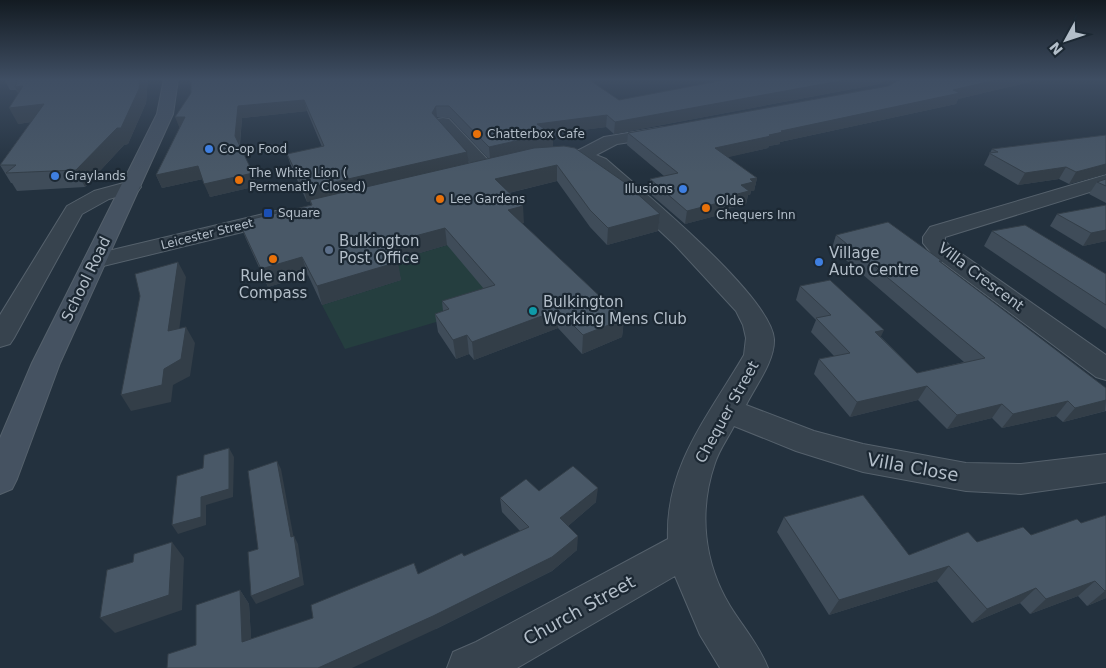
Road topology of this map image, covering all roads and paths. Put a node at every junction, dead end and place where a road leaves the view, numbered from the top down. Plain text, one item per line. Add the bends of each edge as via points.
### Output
1 (165, 110) edge
2 (443, 123) edge
3 (683, 129) edge
4 (534, 156) edge
5 (583, 156) junction
6 (458, 173) edge
7 (1106, 181) edge
8 (131, 187) junction
9 (299, 212) edge
10 (95, 261) junction
11 (0, 338) edge
12 (1106, 370) edge
13 (727, 410) junction
14 (1106, 468) edge
15 (0, 479) edge
16 (688, 548) junction
17 (485, 665) edge
18 (746, 668) edge

1 - 8 main road, School Road
2 - 6 street via 493,165
3 - 5 street via 606,142
4 - 5 street
5 - 13 street, Chequer Street via 606,168 676,232 748,308 760,338 758,356
7 - 12 street, Villa Crescent via 938,232 934,237 934,243 941,250
8 - 10 main road, School Road
8 - 11 street via 91,198 74,210
9 - 10 street, Leicester Street
10 - 15 main road, School Road via 46,363
13 - 14 street, Villa Close via 808,442 863,458 947,474 1021,479
13 - 16 street, Chequer Street via 698,464 685,518
16 - 17 street, Church Street
16 - 18 street, Chequer Street via 692,572 703,599

